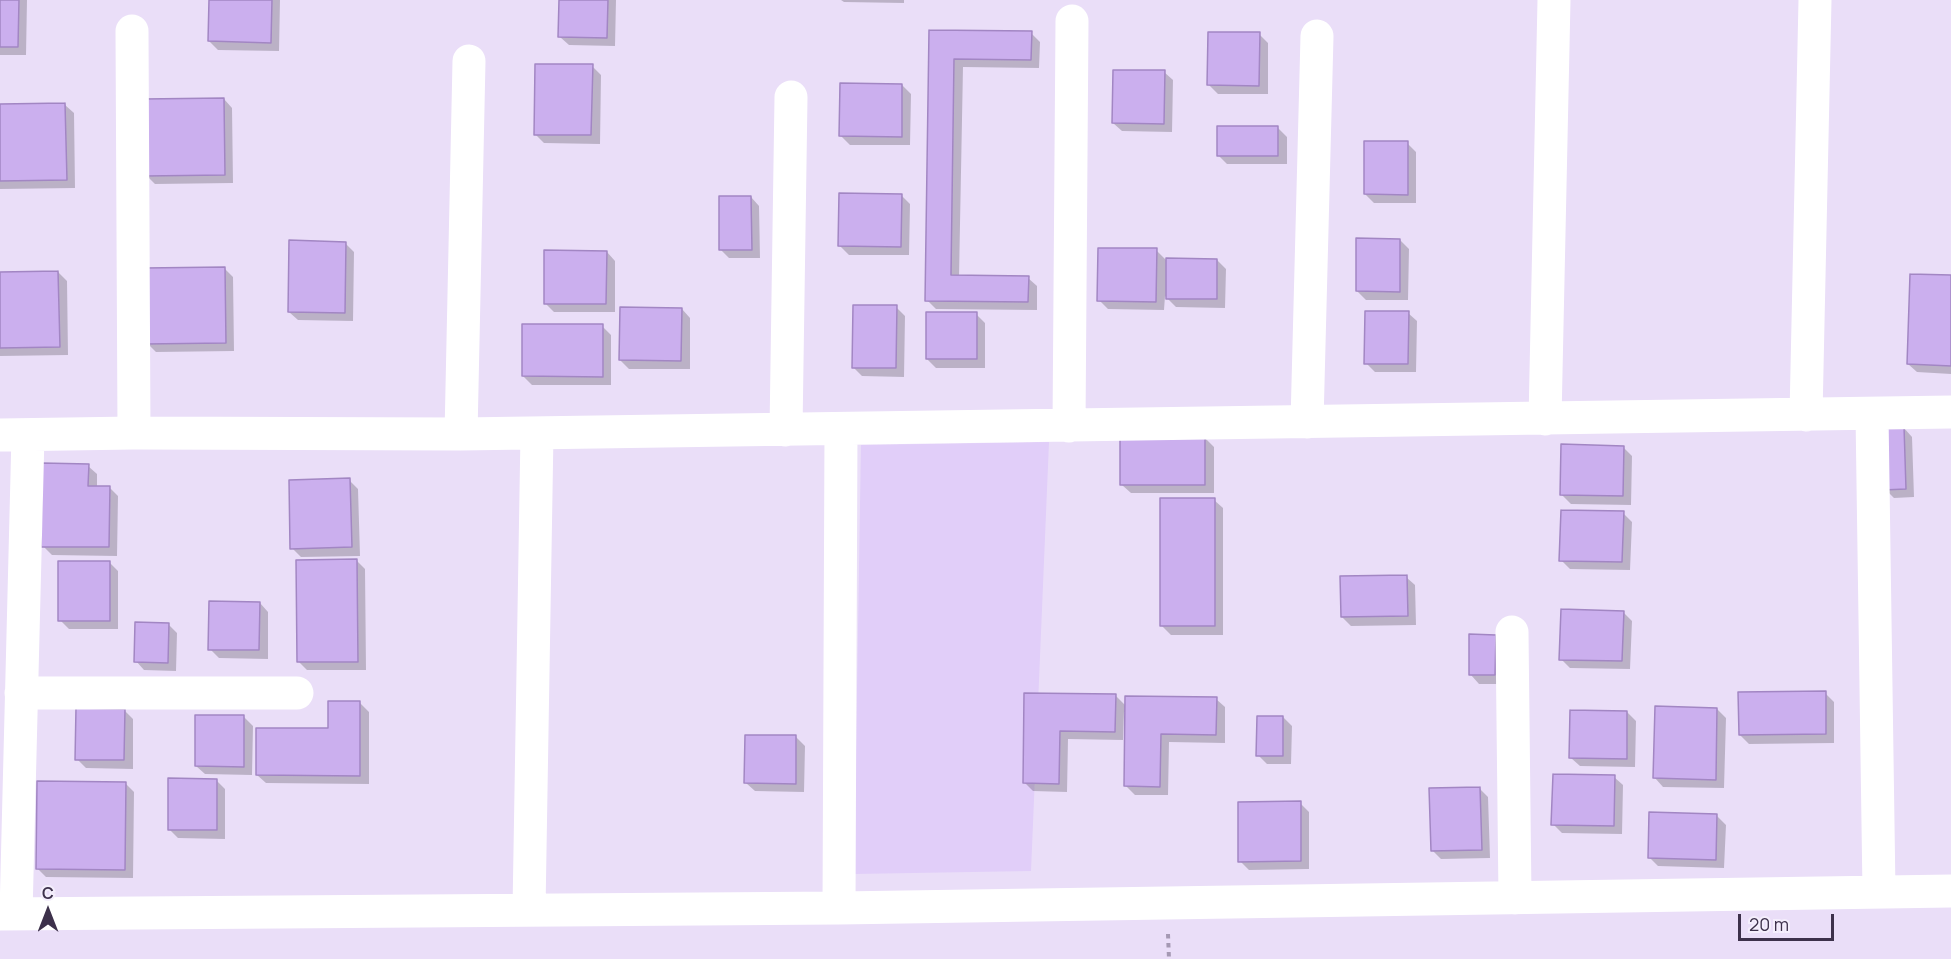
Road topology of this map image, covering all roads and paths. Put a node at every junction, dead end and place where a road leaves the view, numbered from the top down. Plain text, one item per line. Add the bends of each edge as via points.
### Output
1 (1554, 0) edge
2 (1815, 0) edge
3 (1072, 21) dead end
4 (132, 31) dead end
5 (1317, 36) dead end
6 (469, 60) dead end
7 (791, 97) dead end
8 (1951, 412) edge
9 (1872, 414) junction
10 (1806, 415) junction
11 (1545, 419) junction
12 (1307, 422) junction
13 (1069, 426) junction
14 (786, 429) junction
15 (841, 429) junction
16 (134, 433) junction
17 (537, 433) junction
18 (460, 434) junction
19 (14, 435) edge
20 (1512, 632) dead end
21 (21, 693) junction
22 (297, 693) dead end
23 (1951, 891) edge
24 (1879, 892) junction
25 (1515, 898) junction
26 (839, 908) junction
27 (529, 910) junction
28 (8, 914) edge

1 - 11 street
2 - 10 street
3 - 13 street
4 - 16 street
5 - 12 street
6 - 18 street
7 - 14 street
8 - 9 street
9 - 10 street
9 - 24 street
10 - 11 street
11 - 12 street
12 - 13 street
13 - 15 street
14 - 15 street
14 - 17 street
15 - 26 street
16 - 18 street
16 - 19 street
17 - 18 street
17 - 27 street
19 - 21 street
20 - 25 street
21 - 22 street
21 - 28 street
23 - 24 street
24 - 25 street
25 - 26 street
26 - 27 street
27 - 28 street

